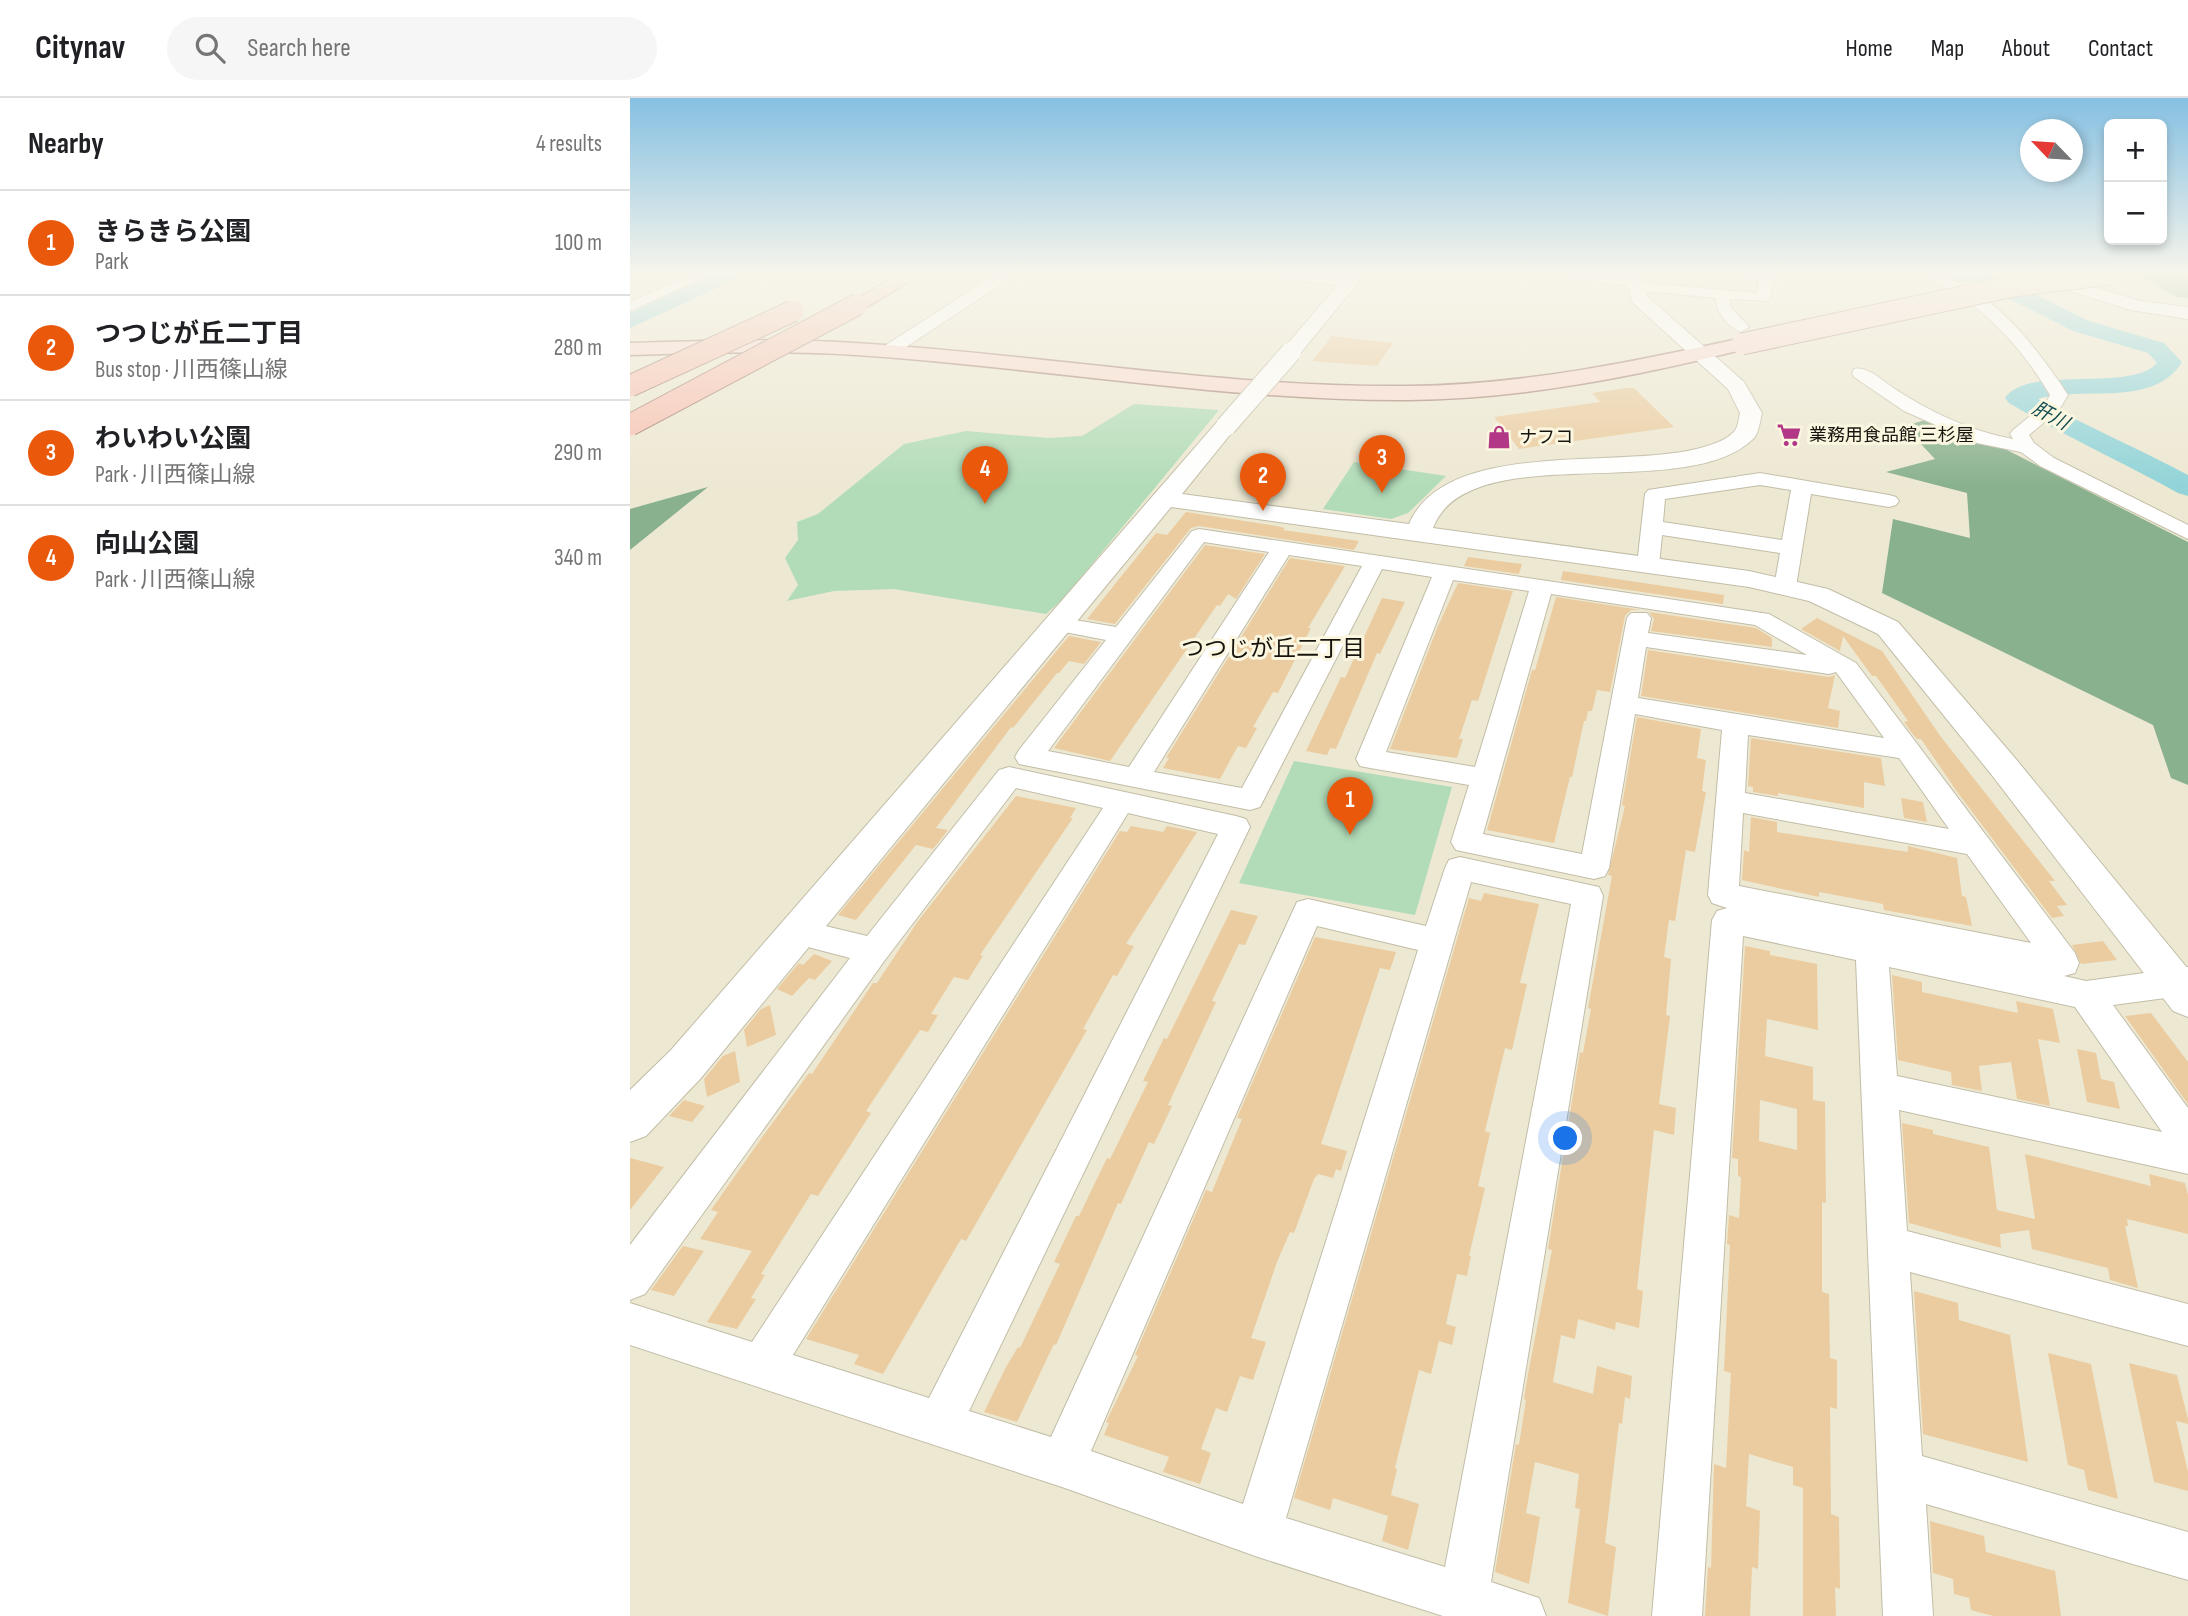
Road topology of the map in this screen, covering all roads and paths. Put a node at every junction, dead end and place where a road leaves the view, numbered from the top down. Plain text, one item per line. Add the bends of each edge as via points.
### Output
1 (719, 345) edge
2 (781, 345) edge
3 (895, 345) edge
4 (1297, 345) edge
5 (1689, 345) edge
6 (1714, 345) edge
7 (2020, 345) edge
8 (630, 349) edge
9 (1696, 351) junction
10 (1860, 373) dead end
11 (630, 386) edge
12 (630, 425) edge
13 (2027, 447) junction
14 (1802, 486) junction
15 (1167, 499) junction
16 (1889, 501) dead end
17 (1651, 527) junction
18 (1418, 533) junction
19 (2188, 533) edge
20 (1283, 547) junction
21 (1792, 548) junction
22 (1375, 562) junction
23 (1647, 565) junction
24 (1445, 573) junction
25 (1542, 587) junction
26 (1785, 587) junction
27 (1640, 601) junction
28 (1057, 624) junction
29 (1120, 635) junction
30 (1636, 638) junction
31 (1847, 668) junction
32 (1624, 704) junction
33 (1736, 724) junction
34 (1906, 750) junction
35 (1484, 778) junction
36 (1129, 790) junction
37 (1731, 801) junction
38 (1976, 845) junction
39 (796, 932) junction
40 (1437, 942) junction
41 (1872, 950) junction
42 (874, 951) junction
43 (2184, 988) edge
44 (2086, 995) junction
45 (1880, 1089) junction
46 (630, 1121) edge
47 (2188, 1139) edge
48 (2188, 1156) edge
49 (1889, 1246) junction
50 (630, 1279) edge
51 (630, 1324) edge
52 (2188, 1325) edge
53 (761, 1367) junction
54 (939, 1425) junction
55 (1062, 1464) junction
56 (1899, 1474) junction
57 (1258, 1533) junction
58 (2188, 1556) edge
59 (1464, 1597) junction
60 (1521, 1616) edge
61 (1677, 1616) edge
62 (1908, 1616) edge

1 - 11 highway, bridge
2 - 12 highway, bridge
3 - 9 main road via 1391,386 1493,380
4 - 15 street, bridge
5 - 9 street
6 - 9 main road
7 - 13 street via 2059,395 2053,406 2019,434
8 - 9 main road via 857,349 1242,386 1411,393 1552,381
9 - 18 street via 1748,400 1752,416 1744,434 1732,445 1674,462 1518,471 1483,478 1427,512
10 - 13 street via 1910,407 1984,439
13 - 19 street via 2047,462
14 - 16 street
14 - 17 street via 1760,479 1655,494
14 - 21 street
15 - 18 street
15 - 28 street
17 - 21 street
17 - 23 street
18 - 23 street
20 - 22 street
20 - 29 street via 1199,535
20 - 36 street
21 - 26 street
22 - 24 street
22 - 36 street via 1250,800
23 - 26 street
24 - 25 street
24 - 35 street via 1370,759
25 - 27 street
25 - 35 street
26 - 43 street via 1818,595 1888,628
27 - 30 street
27 - 31 street via 1761,619
28 - 29 street
28 - 39 street
29 - 36 street via 1029,757
30 - 31 street
30 - 32 street
31 - 34 street
32 - 33 street
32 - 35 street via 1594,868 1466,842
33 - 34 street
33 - 37 street
34 - 38 street
36 - 42 street via 1009,777
36 - 53 street
36 - 54 street via 1236,827
37 - 38 street
37 - 38 street via 1723,895 2063,963
39 - 42 street
39 - 46 street via 686,1064
40 - 55 street via 1308,911
40 - 57 street
40 - 59 street via 1460,868 1588,896
41 - 44 street
41 - 45 street
41 - 61 street via 1728,920
42 - 50 street
43 - 44 street
44 - 47 street
45 - 48 street
45 - 49 street
49 - 52 street
49 - 56 street
51 - 53 street
53 - 54 street
54 - 55 street
55 - 57 street
56 - 58 street
56 - 62 street
57 - 59 street
59 - 60 street

